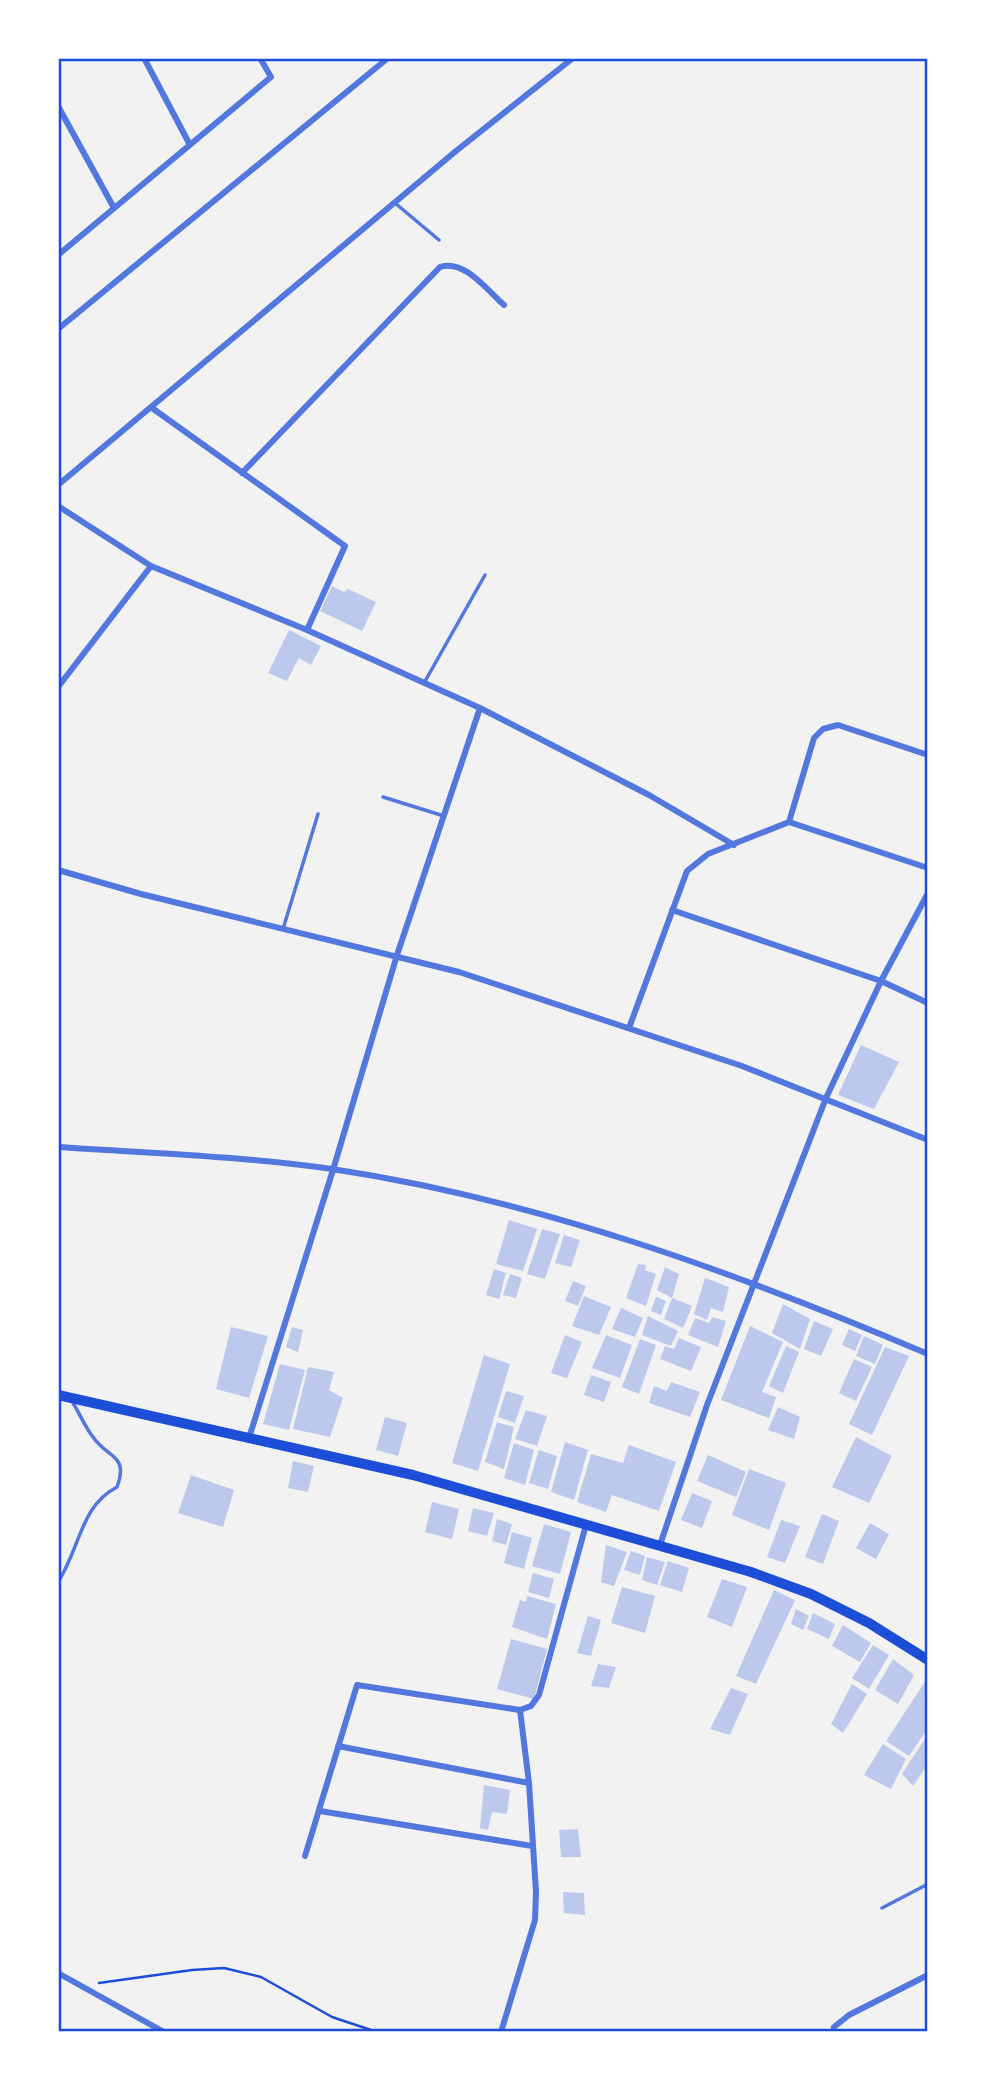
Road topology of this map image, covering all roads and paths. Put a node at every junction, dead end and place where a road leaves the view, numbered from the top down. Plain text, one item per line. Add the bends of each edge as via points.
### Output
1 (144, 58) edge
2 (260, 58) edge
3 (388, 58) edge
4 (573, 58) edge
5 (58, 106) edge
6 (190, 145) junction
7 (395, 203) junction
8 (114, 208) junction
9 (439, 240) dead end
10 (58, 255) edge
11 (504, 305) dead end
12 (58, 329) edge
13 (152, 408) junction
14 (242, 473) junction
15 (58, 485) edge
16 (58, 506) edge
17 (151, 566) junction
18 (485, 575) dead end
19 (307, 629) junction
20 (424, 683) junction
21 (58, 687) edge
22 (480, 708) junction
23 (928, 755) edge
24 (383, 797) dead end
25 (318, 814) dead end
26 (444, 816) junction
27 (789, 822) junction
28 (734, 845) junction
29 (928, 868) edge
30 (58, 870) edge
31 (928, 893) edge
32 (672, 910) junction
33 (283, 929) junction
34 (397, 955) junction
35 (881, 981) junction
36 (928, 1003) edge
37 (629, 1028) junction
38 (826, 1098) junction
39 (928, 1140) edge
40 (58, 1147) edge
41 (333, 1170) junction
42 (755, 1282) junction
43 (928, 1354) edge
44 (58, 1395) edge
45 (70, 1398) junction
46 (248, 1438) junction
47 (586, 1525) junction
48 (660, 1545) junction
49 (58, 1582) edge
50 (928, 1660) edge
51 (520, 1710) junction
52 (338, 1746) junction
53 (529, 1783) junction
54 (320, 1811) junction
55 (533, 1846) junction
56 (305, 1856) dead end
57 (928, 1884) edge
58 (882, 1908) dead end
59 (58, 1973) edge
60 (928, 1975) edge
61 (78, 1986) junction
62 (164, 2032) edge
63 (377, 2032) edge
64 (501, 2032) edge
65 (834, 2032) edge

1 - 6 street
2 - 6 street via 271,77
3 - 12 street
4 - 7 street
5 - 8 street
6 - 8 street
7 - 9 lane
7 - 13 street
8 - 10 street
11 - 14 street via 460,267 440,267
13 - 14 street
13 - 15 street
14 - 19 street via 345,546
16 - 17 street
17 - 19 street
17 - 21 street
18 - 20 lane
19 - 20 street
20 - 22 street
22 - 26 street
22 - 28 street via 649,795
23 - 27 street via 838,725 823,729 814,738
24 - 26 lane
25 - 33 lane
26 - 34 street
27 - 28 street
27 - 29 street
28 - 32 street via 696,862 687,871
30 - 33 street
31 - 35 street
32 - 35 street
32 - 37 street
33 - 34 street
34 - 37 street
34 - 41 street
35 - 36 street
35 - 38 street
37 - 38 street
38 - 39 street
38 - 42 street
40 - 41 street via 213,1156
41 - 42 street via 476,1199 645,1245
41 - 46 street
42 - 43 street
42 - 48 street
44 - 45 main road
45 - 46 main road
45 - 49 lane via 94,1439 119,1460 122,1472 117,1487 99,1496 89,1511
46 - 47 main road via 473,1490
47 - 48 main road
47 - 51 street via 539,1695 531,1706
48 - 50 main road via 811,1594
51 - 52 street via 357,1685
51 - 53 street
52 - 53 street
52 - 54 street
53 - 55 street
54 - 55 street
54 - 56 street
55 - 64 street via 535,1920
57 - 58 lane
59 - 61 street
60 - 65 street via 849,2015
61 - 62 street
61 - 63 path via 224,1968 261,1977 332,2017

